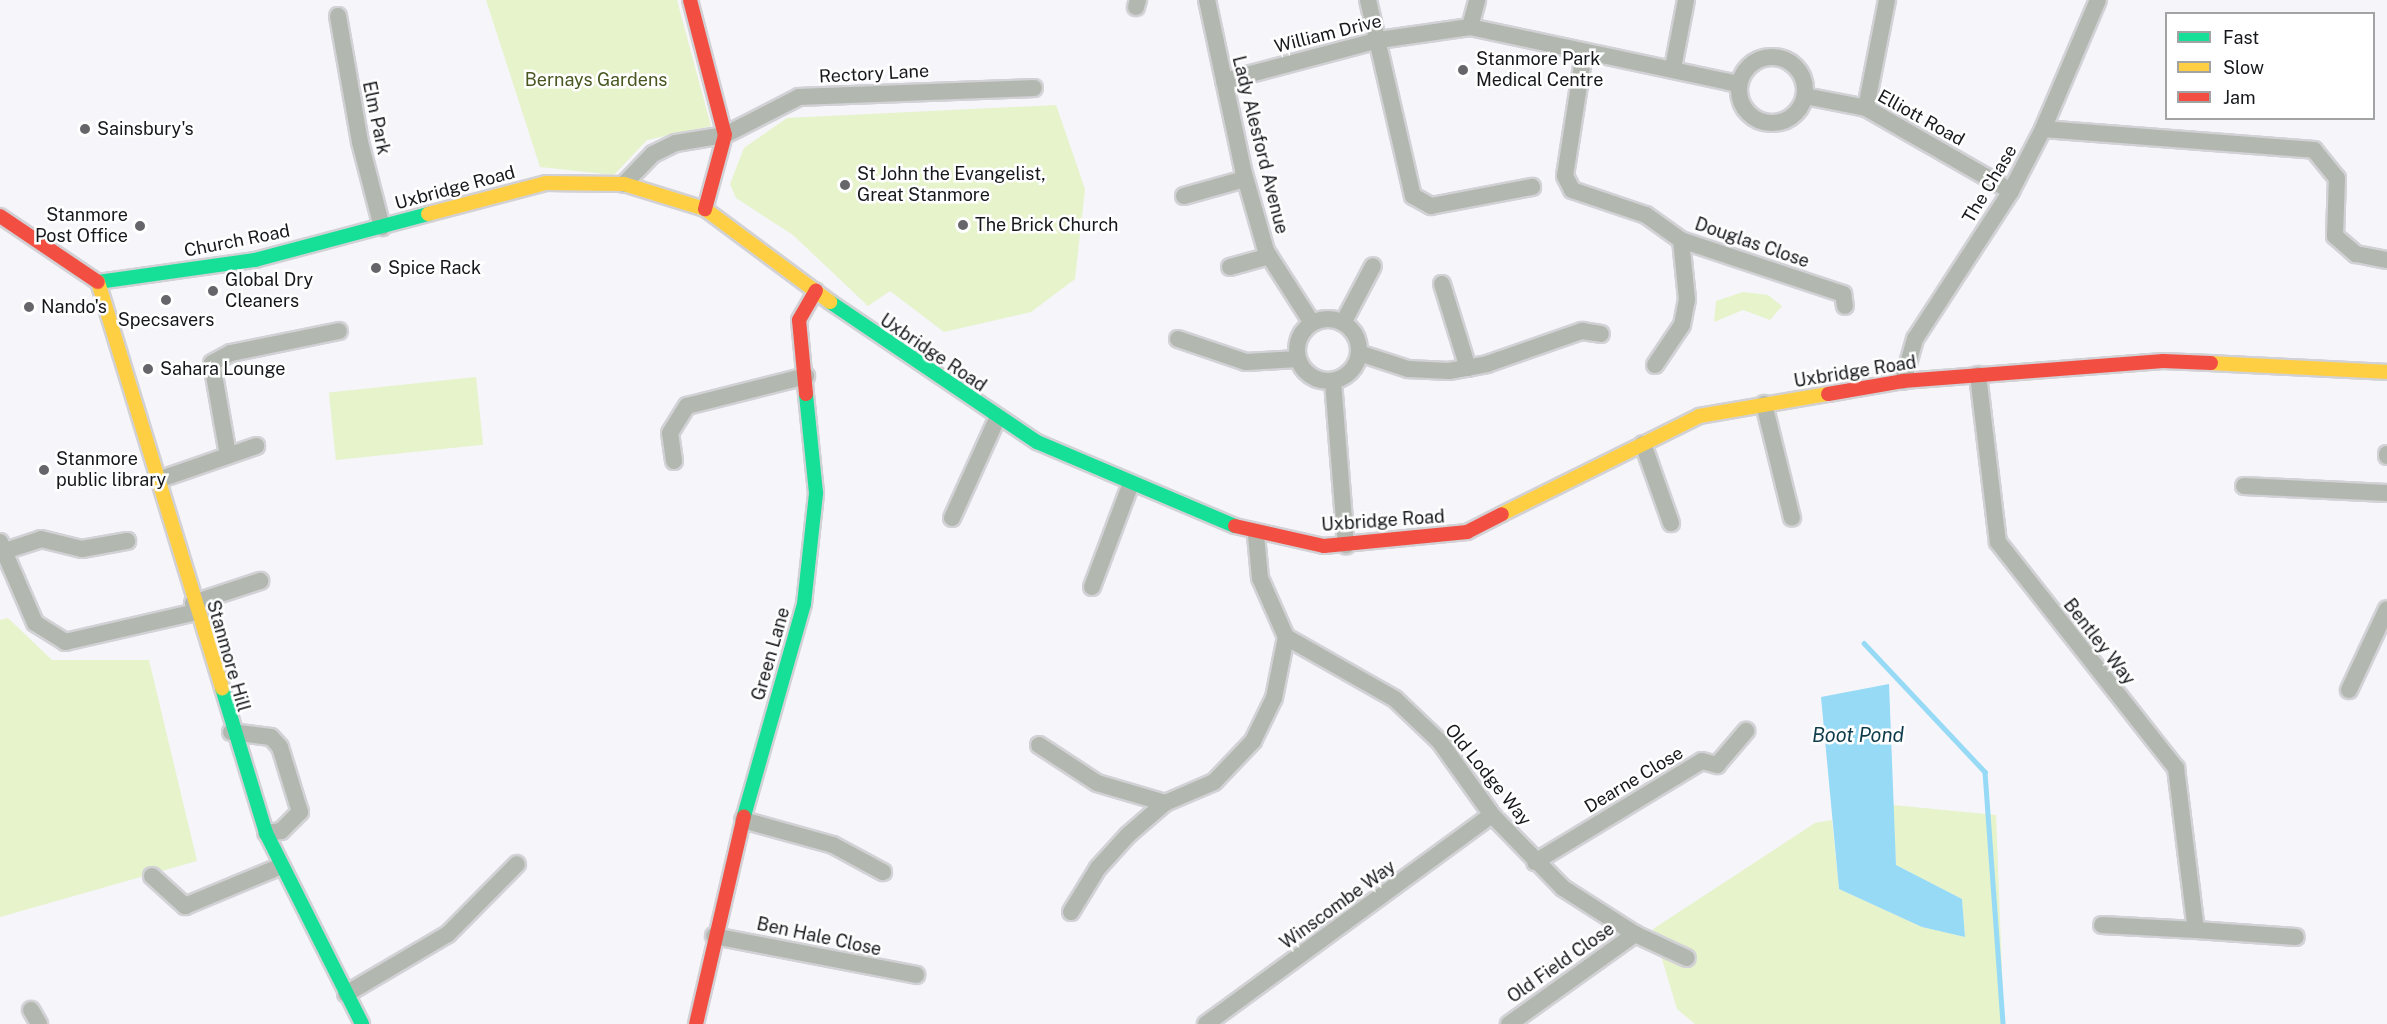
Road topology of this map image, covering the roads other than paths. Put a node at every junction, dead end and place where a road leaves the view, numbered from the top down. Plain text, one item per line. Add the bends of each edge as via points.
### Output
1 (690, 0) edge
2 (1206, 0) edge
3 (1368, 0) edge
4 (1477, 0) edge
5 (1686, 0) edge
6 (1887, 0) edge
7 (2098, 0) edge
8 (338, 16) dead end
9 (1470, 27) junction
10 (1378, 40) junction
11 (1584, 53) junction
12 (1673, 68) junction
13 (1224, 81) junction
14 (1739, 84) junction
15 (1034, 88) dead end
16 (1805, 96) junction
17 (1866, 108) junction
18 (2043, 129) junction
19 (724, 135) junction
20 (1245, 179) junction
21 (624, 184) junction
22 (1532, 187) dead end
23 (2011, 191) junction
24 (1184, 196) dead end
25 (705, 209) junction
26 (0, 216) edge
27 (382, 227) junction
28 (1682, 240) junction
29 (1270, 256) junction
30 (2387, 260) edge
31 (1373, 266) dead end
32 (1230, 267) dead end
33 (98, 282) junction
34 (1442, 284) dead end
35 (816, 290) junction
36 (1845, 306) dead end
37 (1312, 323) junction
38 (1343, 323) junction
39 (339, 331) dead end
40 (1601, 333) dead end
41 (1178, 339) dead end
42 (1359, 353) junction
43 (1298, 359) junction
44 (1654, 365) dead end
45 (1468, 368) junction
46 (2387, 372) edge
47 (1978, 375) junction
48 (806, 376) junction
49 (1333, 381) junction
50 (1903, 381) junction
51 (1764, 404) junction
52 (997, 419) junction
53 (1643, 444) junction
54 (256, 446) dead end
55 (228, 454) junction
56 (674, 461) dead end
57 (158, 480) junction
58 (1130, 486) junction
59 (2244, 486) dead end
60 (2387, 493) edge
61 (952, 518) dead end
62 (1792, 518) dead end
63 (1671, 523) dead end
64 (1256, 535) junction
65 (127, 541) dead end
66 (1346, 545) junction
67 (4, 546) edge
68 (260, 581) dead end
69 (1092, 587) dead end
70 (195, 608) junction
71 (2387, 609) edge
72 (1286, 637) junction
73 (2349, 690) dead end
74 (1746, 731) dead end
75 (231, 732) junction
76 (1039, 745) dead end
77 (1165, 803) junction
78 (1492, 815) junction
79 (743, 820) junction
80 (266, 833) junction
81 (1535, 862) junction
82 (517, 864) dead end
83 (279, 867) junction
84 (883, 872) dead end
85 (152, 876) dead end
86 (1071, 912) dead end
87 (2102, 925) dead end
88 (2196, 930) junction
89 (1635, 934) junction
90 (714, 936) junction
91 (2296, 937) dead end
92 (1687, 958) dead end
93 (916, 975) dead end
94 (346, 994) junction
95 (358, 1023) edge
96 (696, 1024) edge
97 (1206, 1024) edge
98 (1509, 1024) edge

1 - 19 main road
2 - 13 street, Lady Alesford Avenue
3 - 10 street
4 - 9 street
5 - 12 street
6 - 17 street
7 - 18 street, The Chase
8 - 27 street, Elm Park via 360,142
9 - 10 street, William Drive
9 - 11 street, William Drive
10 - 13 street, William Drive
10 - 22 street via 1413,196 1431,206
11 - 12 street
11 - 28 street, Douglas Close via 1564,176 1572,190 1646,215
12 - 14 street
13 - 20 street, Lady Alesford Avenue
14 - 16 street via 1751,64 1779,58 1798,70
14 - 16 street via 1748,113 1768,124 1794,116
15 - 19 street, Rectory Lane via 798,97
16 - 17 street, Elliott Road
17 - 23 street, Elliott Road
18 - 23 street, The Chase
18 - 30 street via 2314,150 2337,178 2335,236 2356,254
19 - 21 street, Rectory Lane via 676,144 653,154
19 - 25 main road
20 - 24 street
20 - 29 street, Lady Alesford Avenue
21 - 25 main road, Uxbridge Road
21 - 27 main road, Uxbridge Road via 546,183
23 - 50 street, The Chase via 1915,339
25 - 35 main road, Uxbridge Road
26 - 33 main road
27 - 33 main road, Church Road via 255,260
28 - 36 street, Douglas Close via 1843,294
28 - 44 street via 1688,270 1682,325
29 - 32 street
29 - 37 street, Lady Alesford Avenue
31 - 38 street
33 - 57 main road, Stanmore Hill
34 - 45 street
35 - 48 main road, Green Lane via 800,320
35 - 52 main road, Uxbridge Road
37 - 38 street
37 - 43 street via 1298,341
38 - 42 street via 1357,338
39 - 55 street via 231,353 212,363
40 - 45 street via 1582,331
41 - 43 street via 1246,362
42 - 45 street via 1407,369
42 - 49 street via 1353,369
43 - 49 street via 1312,377
46 - 47 main road, Uxbridge Road via 2163,361
47 - 50 main road, Uxbridge Road
47 - 88 street, Bentley Way via 1998,542 2176,768
48 - 56 street via 687,406 670,433
48 - 79 main road, Green Lane via 816,493 804,603
49 - 66 street
50 - 51 main road, Uxbridge Road
51 - 53 main road, Uxbridge Road via 1699,416
51 - 62 street
52 - 58 main road, Uxbridge Road
52 - 61 street
53 - 63 street
53 - 66 main road, Uxbridge Road via 1467,532
54 - 55 street
55 - 57 street
57 - 70 main road, Stanmore Hill
58 - 64 main road, Uxbridge Road
58 - 69 street
59 - 60 street
64 - 66 main road, Uxbridge Road
64 - 72 street via 1260,578
65 - 67 street via 82,549 41,539
67 - 70 street via 35,623 65,642
68 - 70 street
70 - 75 main road, Stanmore Hill
71 - 73 street
72 - 77 street via 1274,698 1254,741 1215,782
72 - 78 street, Old Lodge Way via 1395,699 1440,742
74 - 81 street, Dearne Close via 1717,765 1702,761
75 - 80 main road, Stanmore Hill
75 - 80 street via 271,737 280,747 300,812 281,831
76 - 77 street via 1098,783
77 - 86 street via 1098,868
78 - 81 street, Old Lodge Way
78 - 97 street, Winscombe Way
79 - 84 street via 834,845
79 - 90 main road, Green Lane
80 - 83 main road, Stanmore Hill
81 - 89 street, Old Lodge Way via 1563,888
82 - 94 street via 448,934
83 - 85 street via 185,906
83 - 94 main road, Stanmore Hill
87 - 88 street
88 - 91 street via 2223,935
89 - 92 street, Old Lodge Way
89 - 98 street, Old Field Close
90 - 93 street, Ben Hale Close
90 - 96 main road, Green Lane
94 - 95 main road, Stanmore Hill

